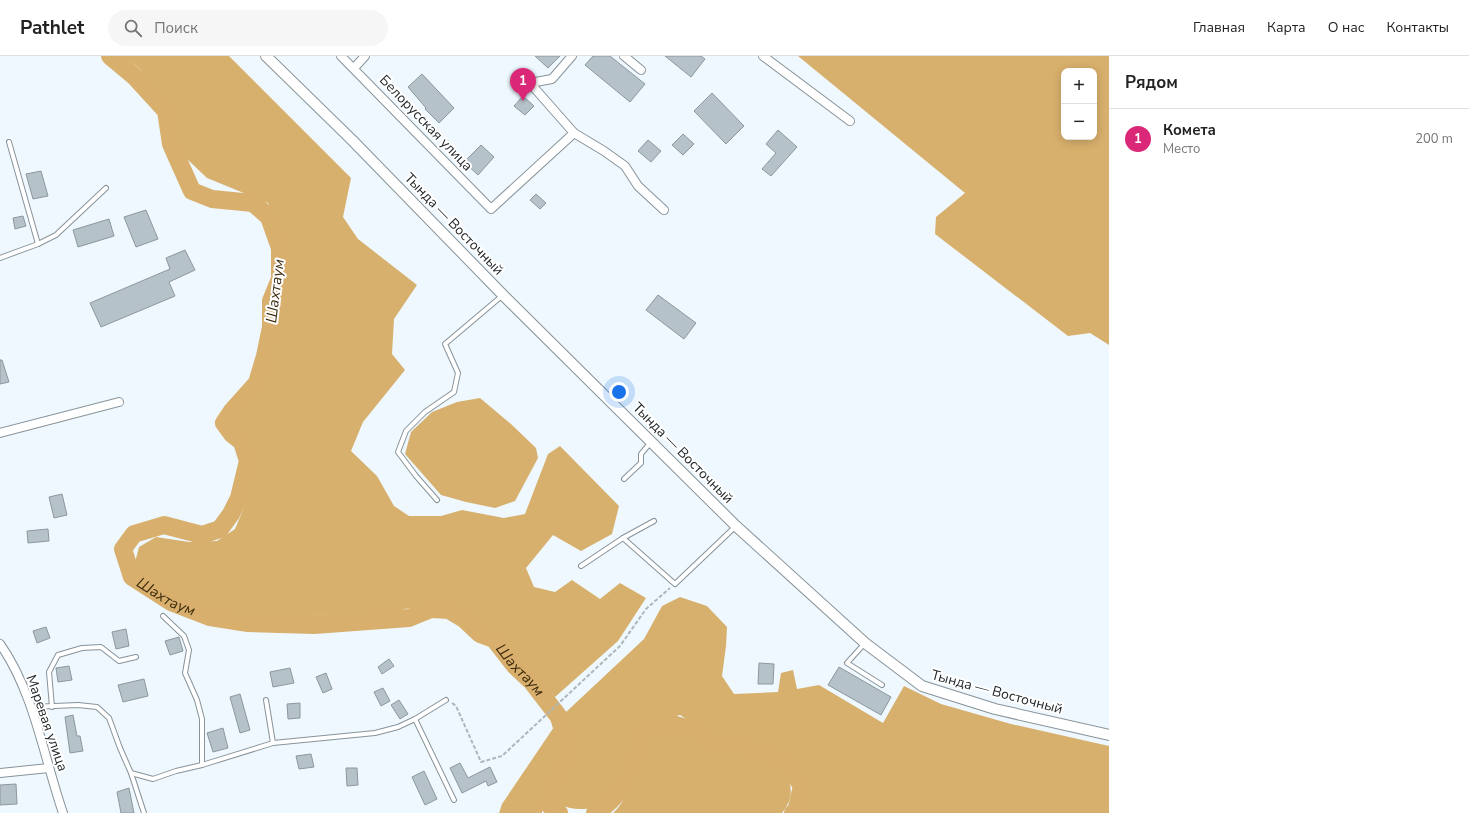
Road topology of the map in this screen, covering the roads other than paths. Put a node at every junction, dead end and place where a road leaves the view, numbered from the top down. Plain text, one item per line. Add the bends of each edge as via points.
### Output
1 (266, 56) edge
2 (341, 56) edge
3 (365, 56) edge
4 (572, 56) edge
5 (624, 56) edge
6 (763, 56) edge
7 (354, 68) junction
8 (641, 70) dead end
9 (850, 121) dead end
10 (574, 133) junction
11 (9, 142) dead end
12 (106, 188) dead end
13 (664, 210) dead end
14 (38, 244) junction
15 (0, 258) edge
16 (503, 294) junction
17 (119, 402) dead end
18 (0, 433) edge
19 (651, 442) junction
20 (624, 478) dead end
21 (438, 500) dead end
22 (654, 521) dead end
23 (736, 526) junction
24 (623, 538) junction
25 (581, 566) dead end
26 (163, 616) dead end
27 (865, 643) junction
28 (0, 644) edge
29 (136, 657) dead end
30 (882, 685) dead end
31 (266, 700) dead end
32 (446, 700) road end
33 (52, 706) junction
34 (30, 707) junction
35 (415, 719) junction
36 (1109, 735) edge
37 (273, 743) junction
38 (202, 765) junction
39 (48, 768) junction
40 (0, 773) edge
41 (131, 773) junction
42 (454, 800) dead end
43 (63, 813) edge
44 (144, 813) edge

1 - 16 street, Тында — Восточный
2 - 7 street, Белорусская улица
3 - 7 street
4 - 10 street via 552,79 530,83
5 - 8 street
6 - 9 street
7 - 10 street, Белорусская улица via 491,209
10 - 13 street via 625,166 638,186
11 - 14 lane
12 - 14 lane via 56,235
14 - 15 lane
16 - 19 street, Тында — Восточный
16 - 21 lane via 445,344 458,372 454,392 424,412 406,430 398,452
17 - 18 street
19 - 20 lane via 641,454 641,463
19 - 23 street, Тында — Восточный
22 - 24 lane
23 - 24 lane via 675,584
23 - 27 street, Тында — Восточный
24 - 25 lane
26 - 38 lane via 184,636 189,650 185,673 198,700 202,719
27 - 30 lane via 847,662
27 - 36 street, Тында — Восточный via 922,686 995,709
28 - 34 street, Маревая улица via 10,658
29 - 33 lane via 119,661 101,647 82,648 58,656 49,672
31 - 37 lane
32 - 35 lane
33 - 34 lane
33 - 41 lane via 96,707 109,718
34 - 39 street, Маревая улица
35 - 37 lane via 375,733
35 - 42 lane
37 - 38 lane
38 - 41 lane via 153,780
39 - 40 street
39 - 43 street, Маревая улица
41 - 44 lane

